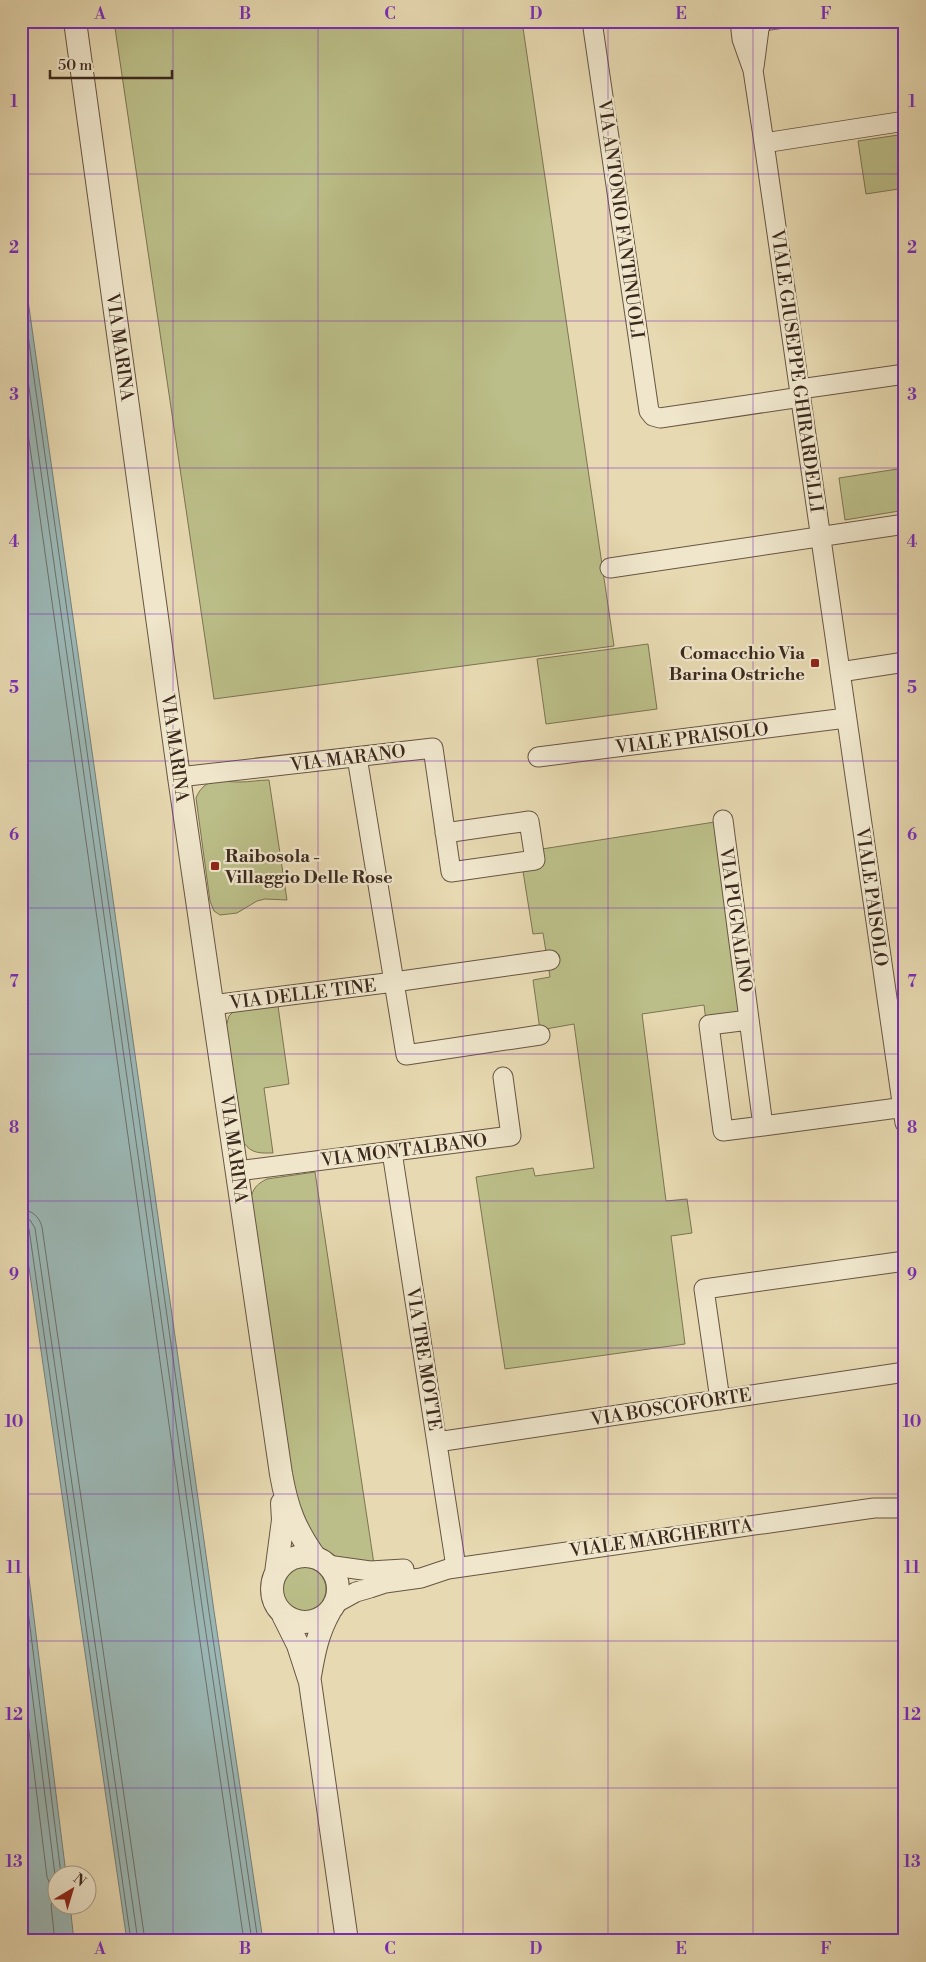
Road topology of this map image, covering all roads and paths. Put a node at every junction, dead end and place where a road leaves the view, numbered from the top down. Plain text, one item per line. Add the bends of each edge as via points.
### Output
1 (74, 21) edge
2 (592, 21) edge
3 (740, 21) edge
4 (762, 21) edge
5 (753, 70) junction
6 (905, 121) edge
7 (764, 143) junction
8 (905, 374) edge
9 (800, 393) junction
10 (905, 524) edge
11 (821, 536) junction
12 (610, 568) dead end
13 (905, 662) edge
14 (840, 672) junction
15 (846, 718) junction
16 (357, 757) junction
17 (538, 757) dead end
18 (179, 777) junction
19 (723, 820) dead end
20 (445, 832) junction
21 (550, 960) dead end
22 (394, 982) junction
23 (212, 1005) junction
24 (749, 1020) junction
25 (540, 1035) dead end
26 (503, 1077) dead end
27 (904, 1112) edge
28 (763, 1126) junction
29 (392, 1152) junction
30 (237, 1171) junction
31 (905, 1261) edge
32 (905, 1372) edge
33 (720, 1400) junction
34 (437, 1442) junction
35 (281, 1474) junction
36 (905, 1498) edge
37 (874, 1508) junction
38 (905, 1508) edge
39 (321, 1561) junction
40 (452, 1568) junction
41 (276, 1573) junction
42 (333, 1607) junction
43 (283, 1614) junction
44 (310, 1682) junction
45 (347, 1941) edge

1 - 18 street, VIA MARINA
2 - 9 street, VIA ANTONIO FANTINUOLI via 649,411 660,418
3 - 5 street, VIALE GIUSEPPE GHIRARDELLI via 742,40
4 - 5 street, VIALE GIUSEPPE GHIRARDELLI
5 - 7 street, VIALE GIUSEPPE GHIRARDELLI
6 - 7 street
7 - 9 street, VIALE GIUSEPPE GHIRARDELLI
8 - 9 street
9 - 11 street, VIALE GIUSEPPE GHIRARDELLI
10 - 11 street
11 - 12 street
11 - 14 street, VIALE GIUSEPPE GHIRARDELLI
13 - 14 street
14 - 15 street, VIALE PAISOLO
15 - 17 street, VIALE PRAISOLO
15 - 27 street, VIALE PAISOLO
16 - 18 street, VIA MARANO
16 - 20 street, VIA MARANO via 432,748
16 - 22 street
18 - 23 street, VIA MARINA
19 - 24 street, VIA PUGNALINO
20 - 20 street via 451,872 535,860 530,821
21 - 22 street, VIA DELLE TINE
22 - 23 street, VIA DELLE TINE
22 - 25 street via 406,1055
23 - 30 street, VIA MARINA
24 - 28 street, VIA PUGNALINO
24 - 28 street via 709,1025 723,1131
26 - 29 street, VIA MONTALBANO via 512,1136
27 - 28 street
29 - 30 street, VIA MONTALBANO
29 - 34 street, VIA TRE MOTTE
30 - 35 street, VIA MARINA
31 - 33 street via 704,1289
32 - 33 street, VIA BOSCOFORTE
33 - 34 street, VIA BOSCOFORTE
34 - 40 street, VIA TRE MOTTE
35 - 39 street, VIA MARINA via 292,1518 303,1540
35 - 41 street, VIA MARINA via 283,1520
36 - 37 street, VIALE MARGHERITA
37 - 38 street, VIALE MARGHERITA
37 - 40 street, VIALE MARGHERITA
39 - 40 street, VIALE MARGHERITA via 370,1572 422,1566
39 - 41 street via 307,1556 292,1558
39 - 42 street via 332,1570 338,1583
40 - 42 street, VIALE MARGHERITA via 356,1592
41 - 43 street via 272,1595
42 - 43 street via 322,1618 308,1623 295,1621
42 - 44 street via 314,1649
43 - 44 street via 298,1644
44 - 45 street

